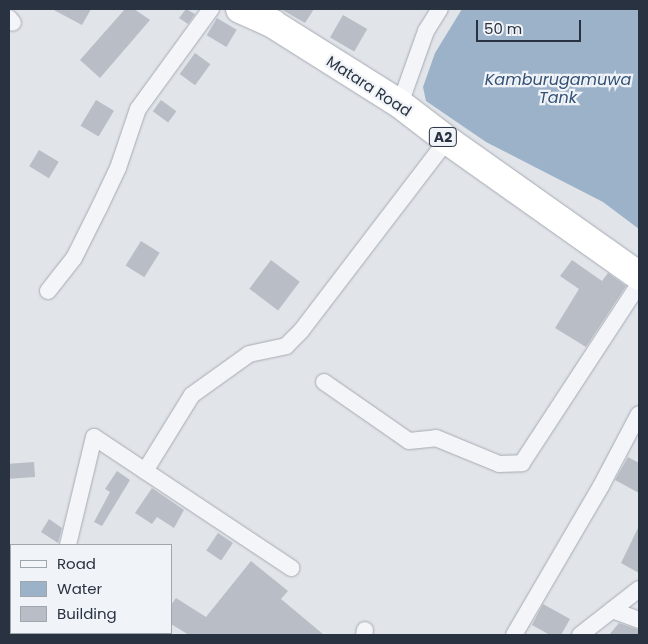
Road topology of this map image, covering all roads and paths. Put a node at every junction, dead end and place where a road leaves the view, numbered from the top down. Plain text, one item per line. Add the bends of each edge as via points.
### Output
1 (211, 9) edge
2 (240, 9) edge
3 (440, 9) edge
4 (400, 104) junction
5 (447, 140) junction
6 (639, 276) edge
7 (639, 284) edge
8 (48, 291) dead end
9 (324, 382) dead end
10 (639, 414) edge
11 (145, 471) junction
12 (68, 544) edge
13 (291, 568) dead end
14 (639, 589) edge
15 (612, 610) junction
16 (639, 620) edge
17 (514, 635) edge
18 (580, 635) edge

1 - 8 street via 138,109 118,168 103,200 74,258
2 - 4 highway, Matara Road / A2 via 273,24
3 - 4 street via 426,31
4 - 5 highway, Matara Road / A2
5 - 6 highway, Matara Road / A2
5 - 11 street via 301,330 286,346 249,354 192,395
7 - 9 street via 522,463 499,464 436,438 410,441
10 - 17 street
11 - 12 street via 94,437
11 - 13 street
14 - 15 street
15 - 16 street
15 - 18 street

